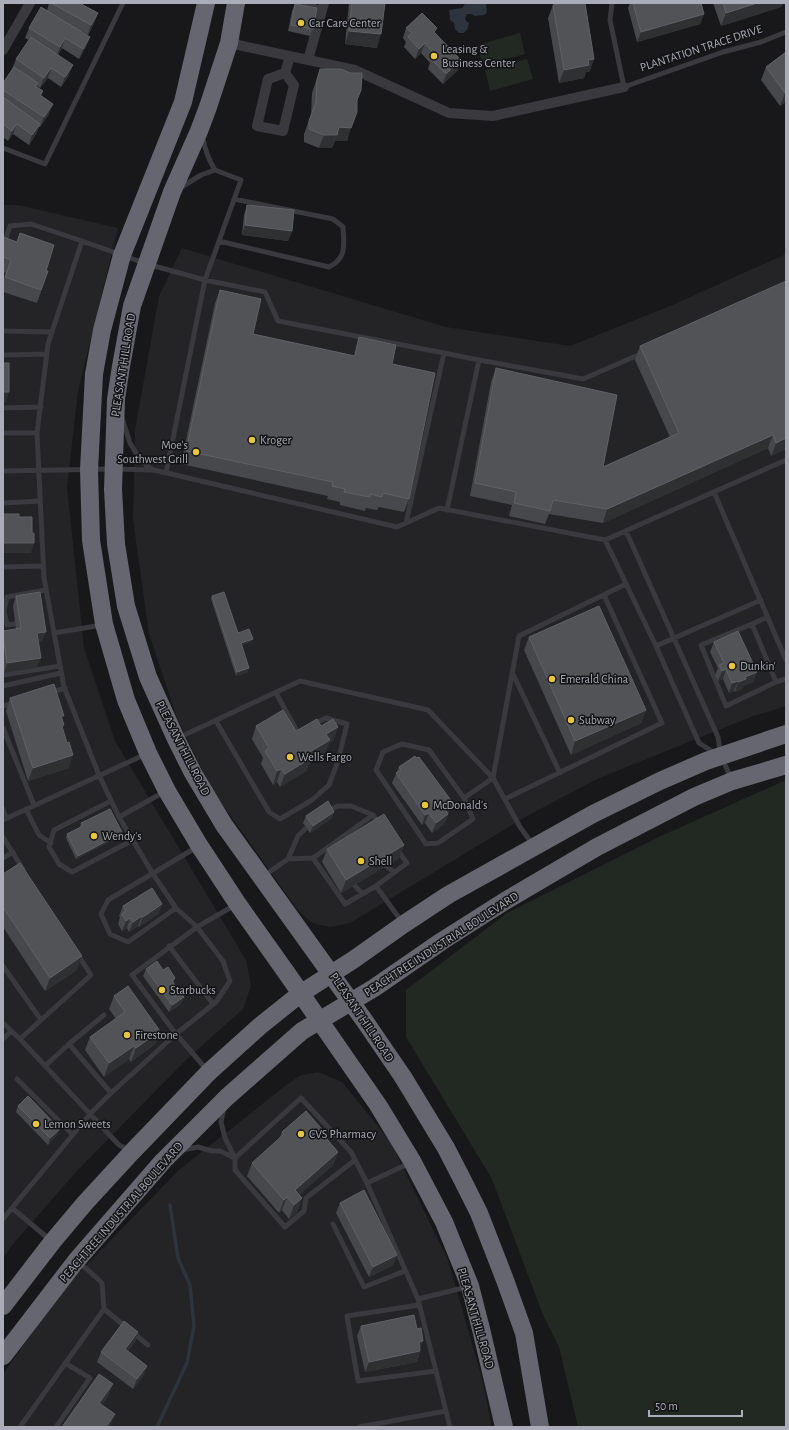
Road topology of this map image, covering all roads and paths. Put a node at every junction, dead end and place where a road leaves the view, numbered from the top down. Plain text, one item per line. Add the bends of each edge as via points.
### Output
1 (30, 3) edge
2 (123, 3) edge
3 (206, 3) edge
4 (224, 3) edge
5 (236, 3) edge
6 (302, 3) edge
7 (612, 3) edge
8 (323, 8) edge
9 (786, 32) edge
10 (229, 43) junction
11 (3, 50) edge
12 (290, 56) junction
13 (308, 60) junction
14 (285, 73) junction
15 (624, 87) junction
16 (199, 132) junction
17 (3, 148) edge
18 (215, 170) junction
19 (172, 192) junction
20 (234, 200) junction
21 (82, 241) junction
22 (220, 241) junction
23 (3, 247) edge
24 (122, 255) junction
25 (147, 264) junction
26 (204, 280) junction
27 (3, 331) edge
28 (52, 332) junction
29 (648, 350) edge
30 (444, 353) junction
31 (47, 354) junction
32 (3, 355) edge
33 (479, 360) junction
34 (116, 399) junction
35 (41, 406) junction
36 (3, 408) edge
37 (37, 433) junction
38 (3, 434) edge
39 (786, 460) edge
40 (113, 469) junction
41 (38, 470) junction
42 (89, 470) junction
43 (154, 470) junction
44 (3, 471) edge
45 (166, 473) junction
46 (714, 492) junction
47 (40, 501) junction
48 (3, 503) edge
49 (447, 510) junction
50 (406, 523) junction
51 (626, 531) junction
52 (605, 540) junction
53 (43, 566) junction
54 (3, 567) edge
55 (626, 584) junction
56 (46, 590) junction
57 (604, 595) junction
58 (761, 600) junction
59 (4, 612) edge
60 (768, 617) junction
61 (51, 618) junction
62 (45, 619) edge
63 (16, 624) dead end
64 (104, 624) junction
65 (752, 624) junction
66 (54, 633) junction
67 (674, 638) junction
68 (656, 646) junction
69 (786, 660) edge
70 (60, 666) junction
71 (61, 673) junction
72 (512, 674) junction
73 (3, 675) edge
74 (786, 679) edge
75 (776, 682) junction
76 (3, 686) edge
77 (65, 688) junction
78 (276, 693) junction
79 (44, 694) edge
80 (17, 702) edge
81 (3, 706) edge
82 (216, 721) junction
83 (309, 727) edge
84 (3, 728) edge
85 (303, 730) edge
86 (786, 734) edge
87 (176, 739) junction
88 (148, 753) junction
89 (721, 756) junction
90 (786, 765) edge
91 (560, 772) junction
92 (99, 776) junction
93 (493, 778) junction
94 (732, 781) junction
95 (167, 790) junction
96 (464, 798) junction
97 (505, 799) junction
98 (111, 801) junction
99 (34, 806) junction
100 (3, 809) edge
101 (26, 809) junction
102 (328, 812) edge
103 (373, 815) junction
104 (120, 817) junction
105 (5, 819) edge
106 (359, 825) junction
107 (307, 827) dead end
108 (382, 827) edge
109 (362, 830) edge
110 (3, 837) edge
111 (133, 840) junction
112 (50, 843) junction
113 (199, 845) junction
114 (394, 845) edge
115 (534, 847) junction
116 (13, 852) junction
117 (3, 858) edge
118 (288, 858) junction
119 (313, 858) junction
120 (386, 866) edge
121 (25, 871) edge
122 (394, 872) junction
123 (153, 874) junction
124 (262, 879) junction
125 (354, 885) edge
126 (376, 886) junction
127 (362, 893) junction
128 (237, 903) junction
129 (176, 908) junction
130 (404, 924) junction
131 (197, 927) junction
132 (169, 946) junction
133 (74, 949) edge
134 (3, 966) edge
135 (332, 973) junction
136 (300, 994) junction
137 (352, 1001) junction
138 (213, 1004) junction
139 (104, 1015) dead end
140 (41, 1020) junction
141 (319, 1020) junction
142 (3, 1023) edge
143 (11, 1030) junction
144 (176, 1034) junction
145 (3, 1039) edge
146 (20, 1039) junction
147 (69, 1044) junction
148 (45, 1066) junction
149 (209, 1072) junction
150 (16, 1079) dead end
151 (111, 1093) junction
152 (227, 1097) junction
153 (90, 1114) junction
154 (73, 1135) junction
155 (172, 1151) junction
156 (131, 1153) junction
157 (235, 1158) junction
158 (355, 1160) junction
159 (412, 1161) junction
160 (367, 1183) junction
161 (12, 1208) junction
162 (3, 1219) edge
163 (332, 1224) dead end
164 (52, 1241) junction
165 (76, 1262) junction
166 (406, 1271) junction
167 (470, 1286) junction
168 (418, 1299) junction
169 (419, 1304) junction
170 (3, 1306) edge
171 (104, 1309) junction
172 (148, 1345) dead end
173 (3, 1356) edge
174 (65, 1363) junction
175 (436, 1371) junction
176 (446, 1411) junction
177 (20, 1427) edge
178 (56, 1427) edge
179 (359, 1427) edge
180 (450, 1427) edge
181 (504, 1427) edge
182 (540, 1427) edge

1 - 11 street
2 - 17 lane via 45,164
3 - 24 highway, PLEASANT HILL ROAD via 183,102
4 - 10 highway
5 - 10 highway, PLEASANT HILL ROAD
6 - 8 street
7 - 15 lane via 610,20
8 - 13 street
9 - 15 lane, PLANTATION TRACE DRIVE
10 - 12 street, PLANTATION TRACE DRIVE
10 - 16 highway, PLEASANT HILL ROAD
12 - 13 street, PLANTATION TRACE DRIVE
12 - 14 street
13 - 15 street, PLANTATION TRACE DRIVE via 355,70 450,113 493,116
14 - 14 street via 268,79 256,126 283,131 294,85
16 - 18 lane via 207,157
16 - 19 highway, PLEASANT HILL ROAD
18 - 19 lane
18 - 20 lane via 241,180
19 - 25 highway, PLEASANT HILL ROAD
20 - 22 lane
20 - 22 lane via 333,219 344,227 344,250 336,264 329,267
21 - 23 lane via 31,224 10,226
21 - 24 lane
21 - 28 lane
22 - 26 lane
24 - 25 lane
24 - 42 highway, PLEASANT HILL ROAD via 102,330 94,374
25 - 26 lane
25 - 34 highway, PLEASANT HILL ROAD via 132,306
26 - 30 lane via 265,292 278,321
26 - 45 lane
27 - 28 lane
28 - 31 lane
29 - 33 lane via 583,380
30 - 33 lane
30 - 50 lane
31 - 32 lane
31 - 35 lane
33 - 49 lane
34 - 40 highway, PLEASANT HILL ROAD
34 - 43 lane via 130,443 140,460
35 - 36 lane
35 - 37 lane
37 - 38 lane
37 - 41 lane
39 - 46 lane
40 - 42 lane
40 - 43 lane
40 - 87 highway, PLEASANT HILL ROAD via 116,544 126,606 148,676
41 - 42 lane
41 - 44 lane
41 - 47 lane
42 - 64 highway, PLEASANT HILL ROAD via 91,540
43 - 45 lane
45 - 50 lane via 397,527
46 - 51 lane
46 - 58 lane
47 - 48 lane
47 - 53 lane
49 - 50 lane via 439,508
49 - 52 lane
51 - 52 lane
51 - 67 lane
52 - 55 lane
53 - 54 lane
53 - 56 lane
55 - 57 lane
55 - 68 lane
56 - 59 lane via 7,597
56 - 61 lane
57 - 72 lane via 519,636
57 - 91 lane via 662,723
58 - 60 lane
58 - 67 lane
59 - 63 lane via 7,625
60 - 65 lane
60 - 69 lane
61 - 62 lane
61 - 66 lane
64 - 66 lane
64 - 88 highway, PLEASANT HILL ROAD via 126,700
65 - 75 lane
65 - 75 lane via 701,645 726,706
66 - 70 lane
67 - 68 lane
67 - 89 lane via 718,737
68 - 89 lane via 699,743
70 - 71 lane
70 - 73 lane
71 - 76 lane
71 - 77 lane
72 - 91 lane
72 - 93 lane
74 - 75 lane
77 - 79 lane
77 - 92 lane
78 - 82 lane
78 - 85 lane via 298,733
78 - 93 lane via 300,681 428,710
80 - 81 lane
82 - 83 lane via 269,812 280,819 312,800 329,785 338,761 346,724 326,718
82 - 87 lane
84 - 99 lane
86 - 89 highway
87 - 124 highway, PLEASANT HILL ROAD via 224,825
88 - 92 lane
88 - 95 highway, PLEASANT HILL ROAD
89 - 94 lane
89 - 115 highway via 660,781
90 - 94 highway, PEACHTREE INDUSTRIAL BOULEVARD
91 - 97 lane
92 - 98 lane
92 - 99 lane
93 - 96 lane
93 - 97 lane
94 - 137 highway, PEACHTREE INDUSTRIAL BOULEVARD via 694,797 597,846 505,901
95 - 104 lane
95 - 113 highway, PLEASANT HILL ROAD
96 - 96 lane via 430,750 402,744 383,752 376,770 426,844 438,842 473,819
97 - 115 lane
98 - 104 lane
98 - 112 lane via 54,830
99 - 101 lane
100 - 105 lane
101 - 105 lane
101 - 112 lane via 39,835
102 - 103 lane via 337,806 351,806
103 - 106 lane
103 - 108 lane
104 - 111 lane
106 - 109 lane
106 - 119 lane via 331,848
107 - 118 lane via 298,836
110 - 116 lane
111 - 112 lane via 72,872 59,864 49,847
111 - 123 lane
113 - 123 lane
113 - 128 highway, PLEASANT HILL ROAD
114 - 122 lane via 407,863
115 - 130 highway via 448,895
116 - 117 lane
116 - 121 lane
118 - 119 lane
118 - 124 lane
119 - 127 lane via 344,904
120 - 122 lane
122 - 126 lane
123 - 129 lane
123 - 129 lane via 108,900 102,914 110,934 128,942
124 - 135 highway, PLEASANT HILL ROAD
125 - 127 lane
126 - 127 lane
126 - 130 lane
128 - 131 lane
128 - 136 highway, PLEASANT HILL ROAD
129 - 131 lane
130 - 135 highway
131 - 132 lane
131 - 138 lane via 223,961 230,981
132 - 138 lane
132 - 144 lane via 132,975
133 - 140 lane via 91,975
134 - 140 lane
135 - 136 highway
135 - 137 highway, PLEASANT HILL ROAD
136 - 141 highway, PLEASANT HILL ROAD
136 - 149 highway via 280,1008
137 - 141 highway, PEACHTREE INDUSTRIAL BOULEVARD
137 - 182 highway, PLEASANT HILL ROAD via 446,1148 479,1213 524,1333
138 - 144 lane
139 - 147 lane
140 - 146 lane
141 - 152 highway, PEACHTREE INDUSTRIAL BOULEVARD via 302,1031
141 - 159 highway, PLEASANT HILL ROAD via 378,1105
142 - 143 lane
143 - 145 lane
143 - 146 lane
144 - 149 lane
144 - 151 lane
146 - 148 lane
147 - 148 lane
147 - 151 lane
148 - 153 lane
149 - 156 highway
150 - 154 lane
151 - 153 lane
152 - 155 highway, PEACHTREE INDUSTRIAL BOULEVARD
152 - 157 lane via 221,1122 225,1138
153 - 154 lane
153 - 156 lane via 118,1144
154 - 161 lane
155 - 157 lane via 198,1147 220,1151
155 - 165 highway, PEACHTREE INDUSTRIAL BOULEVARD
156 - 164 highway
157 - 158 lane via 301,1098 351,1152
157 - 158 lane via 235,1170 285,1227 304,1211 306,1198
158 - 160 lane
159 - 160 lane
159 - 167 highway, PLEASANT HILL ROAD via 444,1222
160 - 166 lane
161 - 162 lane
161 - 164 lane
163 - 166 lane via 364,1287
164 - 170 highway
165 - 171 lane via 102,1283
165 - 173 highway, PEACHTREE INDUSTRIAL BOULEVARD
166 - 168 lane
167 - 168 lane
167 - 181 highway, PLEASANT HILL ROAD
168 - 169 lane
169 - 175 lane
169 - 175 lane via 347,1316 358,1381
171 - 172 lane
171 - 174 lane
174 - 177 lane
174 - 178 lane via 90,1378
175 - 176 lane
176 - 179 lane
176 - 180 lane

